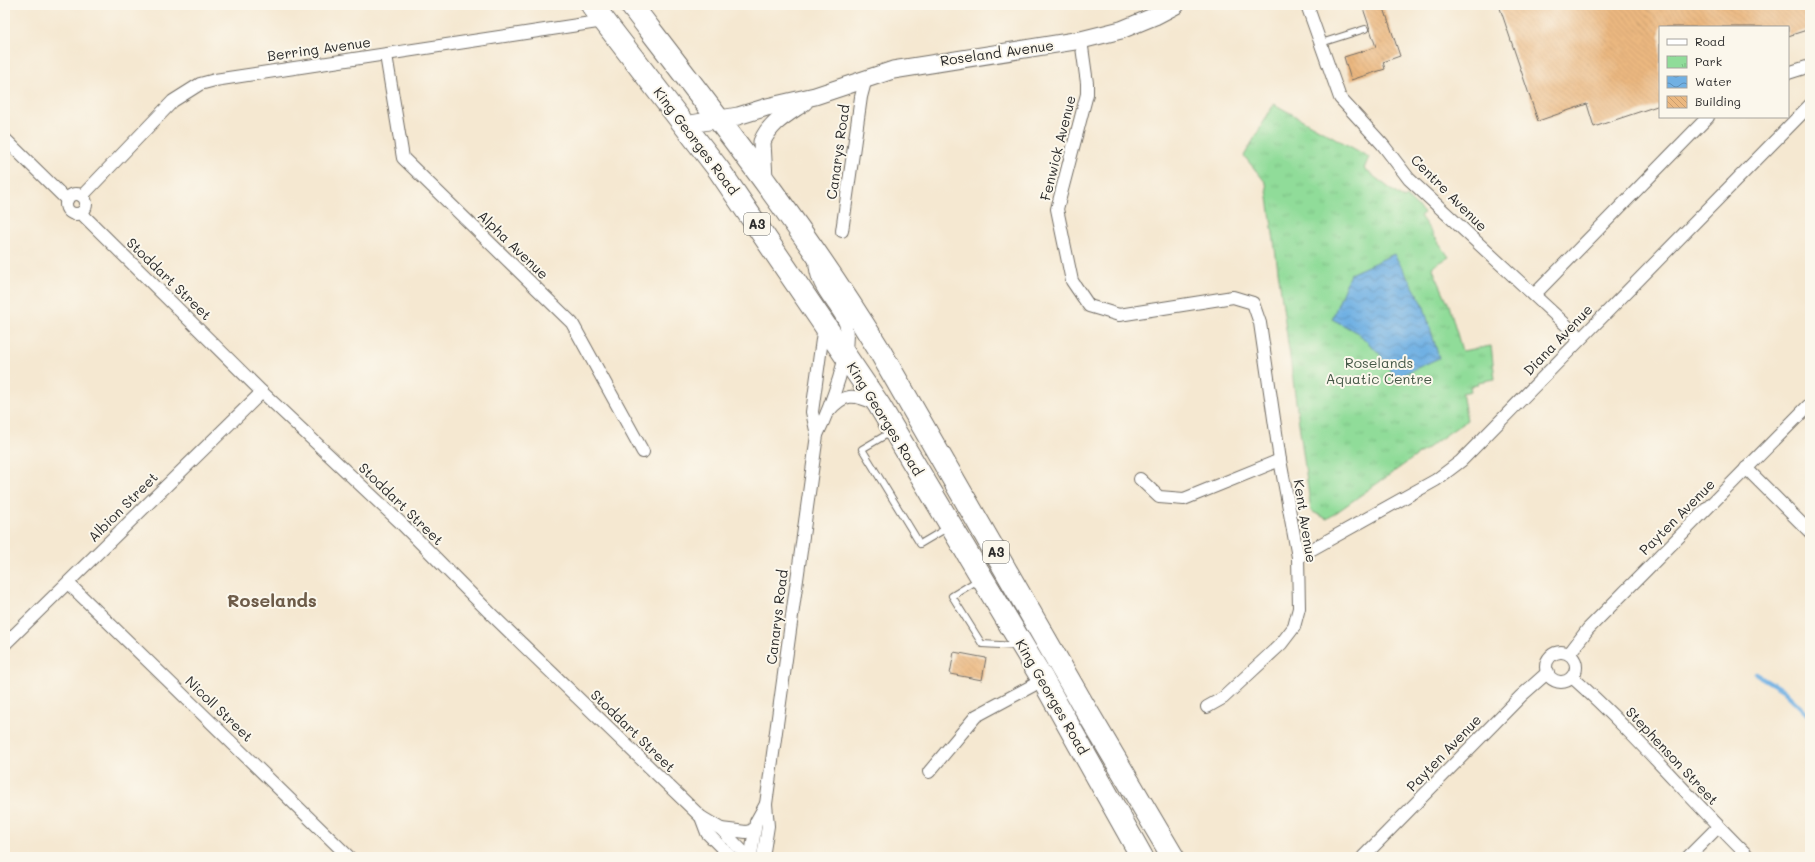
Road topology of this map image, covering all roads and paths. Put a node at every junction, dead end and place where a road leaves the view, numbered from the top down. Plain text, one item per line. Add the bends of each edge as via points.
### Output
1 (631, 5) edge
2 (1176, 5) edge
3 (1307, 5) edge
4 (598, 13) edge
5 (1365, 28) dead end
6 (1081, 40) junction
7 (1321, 44) junction
8 (386, 55) junction
9 (1810, 66) edge
10 (1789, 73) edge
11 (866, 78) junction
12 (815, 96) junction
13 (1810, 105) edge
14 (1707, 118) edge
15 (720, 120) junction
16 (685, 125) junction
17 (5, 139) edge
18 (764, 179) junction
19 (82, 196) junction
20 (67, 200) junction
21 (81, 213) junction
22 (842, 231) dead end
23 (815, 250) junction
24 (1534, 295) junction
25 (1253, 303) joint
26 (825, 325) junction
27 (1580, 338) junction
28 (845, 355) junction
29 (262, 392) junction
30 (1810, 404) edge
31 (879, 405) junction
32 (827, 414) junction
33 (894, 430) junction
34 (817, 435) junction
35 (643, 452) dead end
36 (1280, 460) junction
37 (1746, 468) junction
38 (1140, 479) dead end
39 (950, 526) junction
40 (1810, 532) edge
41 (1298, 557) junction
42 (982, 578) junction
43 (68, 583) junction
44 (6, 642) edge
45 (1023, 647) junction
46 (1569, 654) junction
47 (1548, 672) junction
48 (1572, 677) junction
49 (1043, 680) junction
50 (1207, 707) dead end
51 (929, 772) dead end
52 (766, 804) junction
53 (701, 817) junction
54 (1718, 827) junction
55 (721, 829) junction
56 (754, 830) junction
57 (754, 856) edge
58 (350, 857) edge
59 (731, 857) edge
60 (1142, 857) edge
61 (1173, 857) edge
62 (1363, 857) edge
63 (1688, 857) edge
64 (1749, 857) edge

1 - 15 highway, King Georges Road / A3
2 - 6 street, Roseland Avenue via 1121,30
3 - 7 street, Centre Avenue
4 - 8 street, Berring Avenue
4 - 16 highway, King Georges Road / A3
5 - 7 lane
6 - 11 street, Roseland Avenue via 933,62
6 - 25 street, Fenwick Avenue via 1087,94 1057,209 1072,281 1089,306 1118,316 1234,298
7 - 24 street, Centre Avenue via 1340,98 1410,179
8 - 19 street, Berring Avenue via 200,84 173,101
8 - 35 street, Alpha Avenue via 403,158 572,323
9 - 10 street
11 - 12 street, Roseland Avenue
11 - 22 street, Canarys Road
12 - 15 street, Roseland Avenue
12 - 18 street, Roseland Avenue via 776,121 767,132 762,142
13 - 27 street, Diana Avenue
14 - 24 street
15 - 16 street, Roseland Avenue
15 - 18 highway, King Georges Road / A3
16 - 26 highway, King Georges Road / A3 via 719,170
17 - 20 street
18 - 23 highway, King Georges Road / A3
19 - 20 street via 74,194
19 - 21 street via 86,206
20 - 21 street via 66,206 70,212
21 - 29 street, Stoddart Street
23 - 28 street, Canarys Road via 815,270 819,282 848,331
23 - 61 highway, King Georges Road / A3 via 878,348
24 - 27 street, Centre Avenue
25 - 36 street, Kent Avenue via 1260,323
26 - 28 highway, King Georges Road / A3
26 - 34 street, Canarys Road via 812,412
27 - 41 street, Diana Avenue via 1461,461 1436,480
28 - 31 highway, King Georges Road / A3
28 - 32 street, Canarys Road
29 - 43 street, Albion Street
29 - 53 street, Stoddart Street via 402,524
30 - 37 street, Payten Avenue
31 - 32 street, Canarys Road via 857,396 851,397 837,402
31 - 33 highway, King Georges Road / A3
32 - 34 street, Canarys Road
33 - 39 highway, King Georges Road / A3
33 - 39 lane via 862,449 920,544
34 - 52 street, Canarys Road
36 - 38 street via 1184,499 1159,497
36 - 41 street, Kent Avenue
37 - 40 street
37 - 46 street, Payten Avenue via 1588,629
39 - 42 highway, King Georges Road / A3
41 - 50 street, Kent Avenue via 1299,608 1294,627 1282,644 1223,698
42 - 45 highway, King Georges Road / A3
42 - 45 lane via 952,596 982,644
43 - 44 street, Albion Street
43 - 58 street, Nicoll Street
45 - 49 highway, King Georges Road / A3
46 - 47 street via 1559,652 1550,657 1547,662
46 - 48 street via 1576,662
47 - 48 street via 1559,681
47 - 62 street, Payten Avenue via 1516,701
48 - 54 street, Stephenson Street
49 - 51 street via 976,716
49 - 60 highway, King Georges Road / A3
52 - 56 street, Canarys Road
52 - 57 street, Canarys Road via 768,826
53 - 55 street, Stoddart Street
53 - 59 street, Stoddart Street via 706,833
54 - 63 street
54 - 64 street, Stephenson Street
55 - 56 street, Stoddart Street via 746,832
55 - 57 street, Stoddart Street
56 - 57 street, Canarys Road

